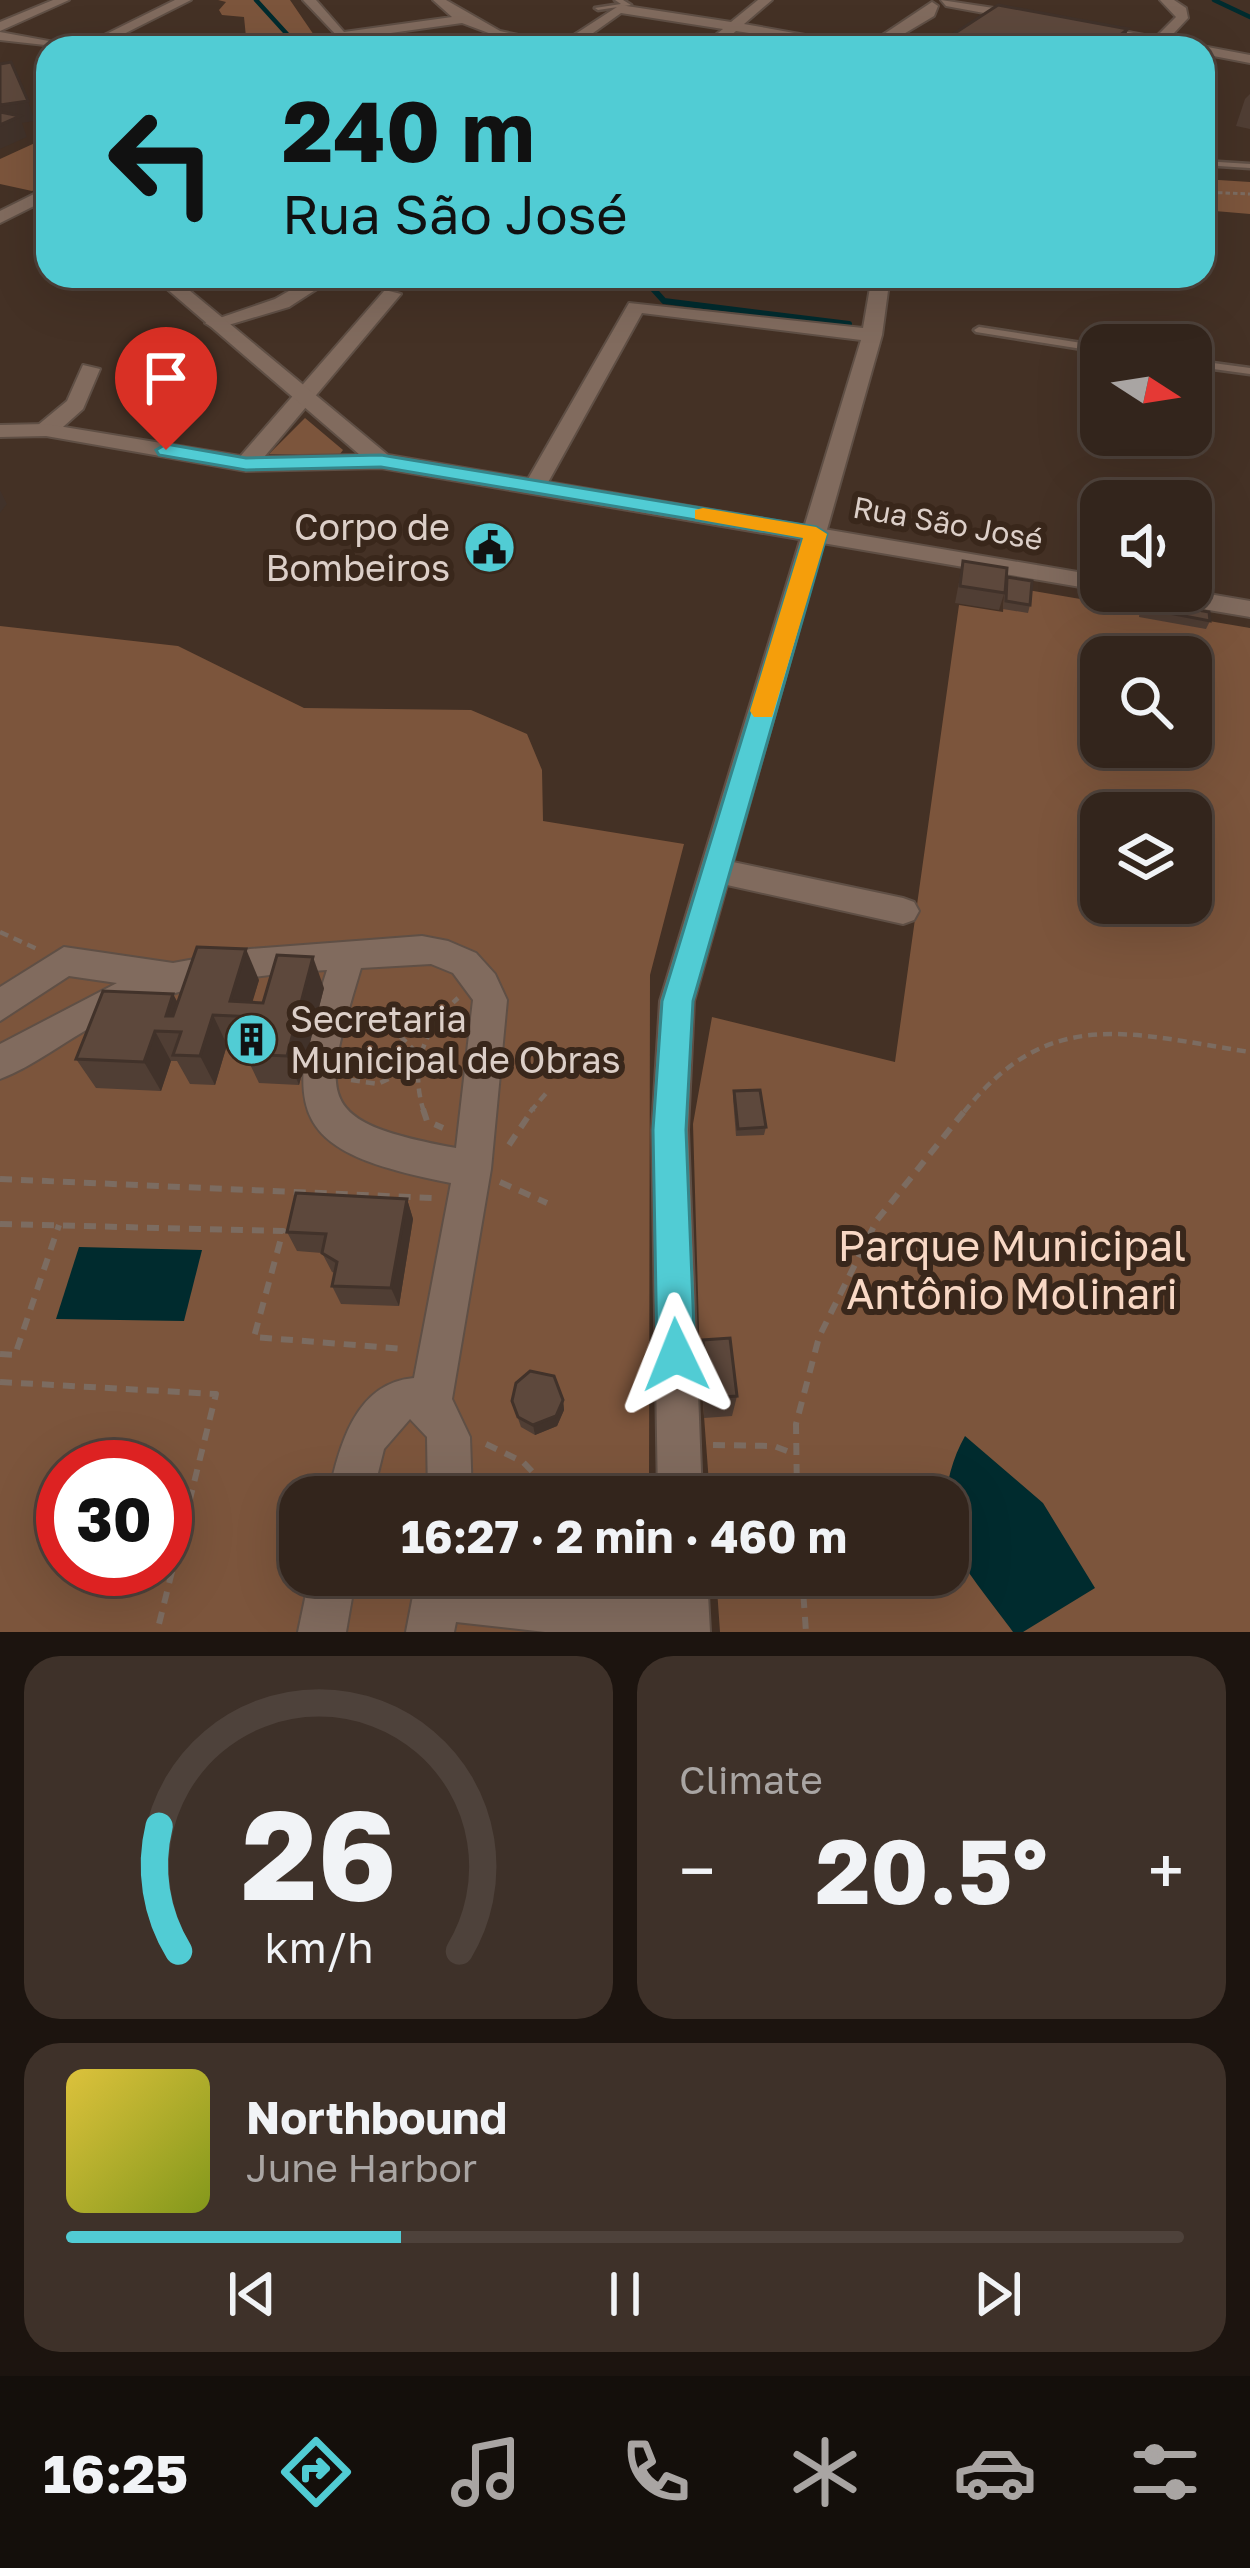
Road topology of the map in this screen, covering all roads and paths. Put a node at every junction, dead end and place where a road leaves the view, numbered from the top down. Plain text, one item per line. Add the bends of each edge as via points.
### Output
1 (63, 0) edge
2 (185, 0) edge
3 (309, 0) edge
4 (439, 0) edge
5 (766, 0) edge
6 (1166, 0) edge
7 (611, 3) edge
8 (914, 3) edge
9 (940, 3) edge
10 (460, 20) junction
11 (910, 23) junction
12 (1035, 26) edge
13 (736, 27) junction
14 (0, 32) edge
15 (110, 36) edge
16 (341, 36) joint
17 (503, 36) edge
18 (574, 36) edge
19 (722, 36) edge
20 (793, 36) edge
21 (889, 36) edge
22 (1108, 36) edge
23 (1164, 36) edge
24 (36, 41) edge
25 (1215, 55) edge
26 (1250, 62) edge
27 (1215, 164) edge
28 (1250, 166) edge
29 (1215, 193) edge
30 (0, 194) edge
31 (1250, 194) edge
32 (36, 204) edge
33 (36, 206) edge
34 (0, 218) edge
35 (175, 288) edge
36 (308, 288) edge
37 (879, 288) edge
38 (392, 294) dead end
39 (215, 323) junction
40 (979, 330) dead end
41 (872, 335) junction
42 (1080, 346) edge
43 (1212, 366) edge
44 (90, 369) dead end
45 (1250, 371) edge
46 (303, 395) junction
47 (46, 430) junction
48 (0, 431) edge
49 (381, 461) junction
50 (246, 464) junction
51 (535, 486) junction
52 (816, 534) junction
53 (1080, 580) edge
54 (1212, 603) edge
55 (1250, 609) edge
56 (715, 871) junction
57 (903, 911) dead end
58 (0, 932) edge
59 (348, 955) junction
60 (64, 962) junction
61 (175, 977) junction
62 (488, 988) junction
63 (0, 1006) edge
64 (321, 1048) junction
65 (1250, 1052) edge
66 (417, 1053) junction
67 (0, 1063) edge
68 (415, 1066) junction
69 (478, 1170) junction
70 (0, 1179) edge
71 (548, 1203) dead end
72 (0, 1224) edge
73 (58, 1225) junction
74 (441, 1351) junction
75 (0, 1354) edge
76 (0, 1382) edge
77 (439, 1420) junction
78 (678, 1445) junction
79 (795, 1454) junction
80 (356, 1476) edge
81 (447, 1476) edge
82 (536, 1476) edge
83 (679, 1476) edge
84 (796, 1476) edge
85 (329, 1596) edge
86 (803, 1596) edge
87 (436, 1601) edge
88 (685, 1605) edge
89 (157, 1632) edge
90 (322, 1632) edge
91 (806, 1632) edge

1 - 14 street
2 - 15 street
3 - 16 street
4 - 10 street
5 - 13 street
6 - 23 street via 1183,15
7 - 13 street
7 - 18 street
8 - 9 street
8 - 11 street
9 - 11 street
9 - 12 street
9 - 22 street
10 - 16 street
10 - 17 street
11 - 21 street
13 - 19 street
13 - 20 street
14 - 24 street
25 - 26 street
27 - 28 lane
29 - 31 path
30 - 32 street
33 - 34 street
35 - 39 street
36 - 39 street
37 - 41 street
38 - 46 street
39 - 46 street
40 - 42 lane
41 - 51 street via 636,308
41 - 52 street
43 - 45 lane
44 - 47 street via 83,398
46 - 49 street
46 - 50 street
47 - 48 street, Rua São José
47 - 50 street, Rua São José
49 - 50 street, Rua São José
49 - 51 street, Rua São José
51 - 52 street, Rua São José
52 - 53 street, Rua São José
52 - 56 street
54 - 55 street
56 - 57 street
56 - 78 street via 677,1001 670,1130
58 - 60 path
59 - 61 street
59 - 62 street via 437,951
59 - 64 street
60 - 61 street
60 - 63 street
61 - 67 street
62 - 66 path via 454,1000
62 - 69 street
64 - 66 path via 342,1031 384,1022
64 - 68 path via 330,1066 355,1082 377,1084
64 - 69 street via 315,1095 337,1129 398,1156
65 - 79 path via 1071,1034 1025,1052 982,1089 877,1220 819,1336
66 - 68 path
68 - 69 path via 427,1120 452,1132
69 - 70 path
69 - 71 path
69 - 74 street
72 - 73 path
73 - 74 path via 283,1231 254,1337
73 - 75 path via 15,1355
74 - 77 street
76 - 89 path via 216,1394
77 - 80 street via 410,1398 382,1412
77 - 81 street
77 - 82 path
78 - 79 path via 774,1446
78 - 83 street
79 - 84 path
85 - 90 street
86 - 91 path
87 - 88 street via 585,1613

